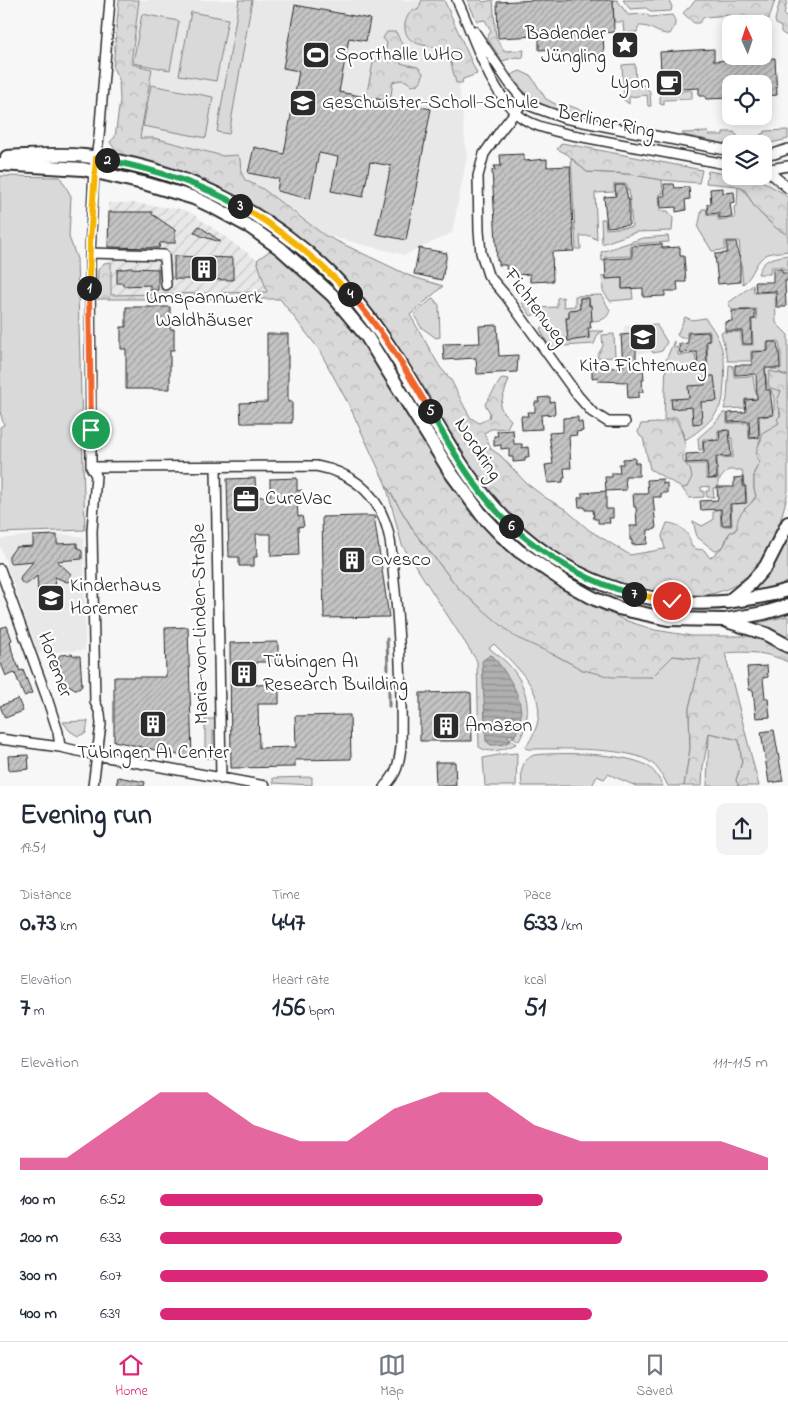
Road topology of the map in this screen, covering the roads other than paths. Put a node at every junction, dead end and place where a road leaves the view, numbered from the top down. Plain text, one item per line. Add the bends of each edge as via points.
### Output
1 (110, 0) edge
2 (457, 0) edge
3 (469, 25) junction
4 (524, 101) junction
5 (514, 112) junction
6 (722, 149) edge
7 (788, 149) edge
8 (774, 154) junction
9 (0, 157) edge
10 (772, 158) edge
11 (722, 163) edge
12 (0, 164) edge
13 (95, 164) junction
14 (787, 168) edge
15 (772, 169) edge
16 (772, 175) edge
17 (788, 188) edge
18 (90, 252) junction
19 (166, 285) dead end
20 (625, 422) dead end
21 (91, 467) junction
22 (216, 467) junction
23 (788, 523) edge
24 (0, 568) edge
25 (788, 590) edge
26 (728, 602) junction
27 (788, 606) edge
28 (725, 620) junction
29 (788, 646) edge
30 (0, 738) edge
31 (60, 747) junction
32 (96, 756) junction
33 (221, 779) junction
34 (93, 786) edge
35 (265, 786) edge
36 (385, 786) edge

1 - 13 street
2 - 3 street, Berliner Ring
3 - 4 street, Berliner Ring
3 - 5 street, Berliner Ring via 477,50 498,91
4 - 5 street, Fichtenweg
4 - 6 street, Berliner Ring via 564,118
5 - 11 street, Berliner Ring via 567,134
5 - 20 street, Fichtenweg via 484,154 478,176 478,231 488,275 592,412 608,422
7 - 8 street
8 - 10 street
8 - 14 street
9 - 13 street, Nordring via 71,155
12 - 13 street, Nordring via 71,167
13 - 18 street
13 - 26 street, Nordring via 150,170 212,191 254,214 319,262 385,338 484,495 510,525 545,554 575,571 630,593 683,602
13 - 28 street, Nordring via 213,207 264,237 308,272 367,337 471,501 502,536 530,560 580,592 618,608 668,619
14 - 15 street
16 - 17 street
18 - 19 street via 164,255
18 - 21 street
21 - 22 street
21 - 32 street via 96,475 92,531 96,702 100,713
22 - 33 street, Maria-von-Linden-Straße
22 - 36 street via 328,468 356,481 374,500 385,520 397,612 401,736 398,768
23 - 26 street via 766,566
24 - 31 street, Horemer via 49,703
25 - 26 street, Nordring
27 - 28 street, Nordring
28 - 29 street via 766,634
30 - 31 street
31 - 32 street
32 - 33 street
32 - 34 street
33 - 35 street

